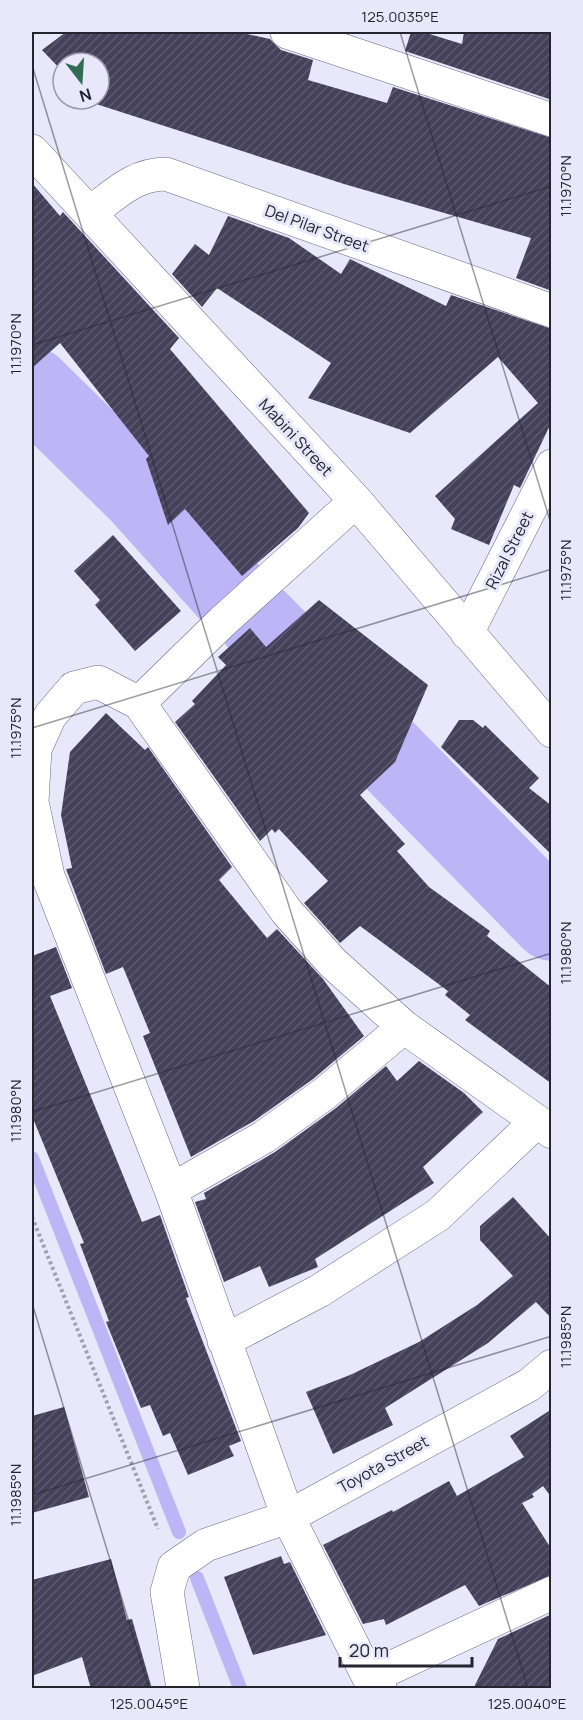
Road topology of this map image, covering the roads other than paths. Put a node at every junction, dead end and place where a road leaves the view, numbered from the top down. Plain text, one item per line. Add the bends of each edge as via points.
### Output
1 (287, 32) edge
2 (552, 120) edge
3 (32, 151) edge
4 (90, 213) junction
5 (552, 311) edge
6 (552, 466) edge
7 (356, 501) junction
8 (467, 633) junction
9 (139, 703) junction
10 (552, 730) edge
11 (404, 1027) junction
12 (544, 1127) edge
13 (171, 1190) junction
14 (224, 1341) junction
15 (552, 1366) edge
16 (288, 1517) junction
17 (546, 1602) edge
18 (375, 1683) edge
19 (183, 1689) edge

1 - 2 street
3 - 4 street, Mabini Street
4 - 5 street, Del Pilar Street via 133,181 148,174 166,174
4 - 7 street, Mabini Street
6 - 8 street, Rizal Street
7 - 8 street, Mabini Street
7 - 9 street
8 - 10 street, Mabini Street
9 - 11 street via 287,912 333,963
9 - 13 street via 98,682 74,688 50,716 35,748 32,802 48,876
11 - 12 street
11 - 13 street via 324,1094 264,1137
12 - 14 street via 438,1215 319,1291
13 - 14 street
14 - 16 street
15 - 16 street, Toyota Street via 529,1384
16 - 18 street
16 - 19 street, Toyota Street via 206,1545 174,1567 167,1592
17 - 18 street

